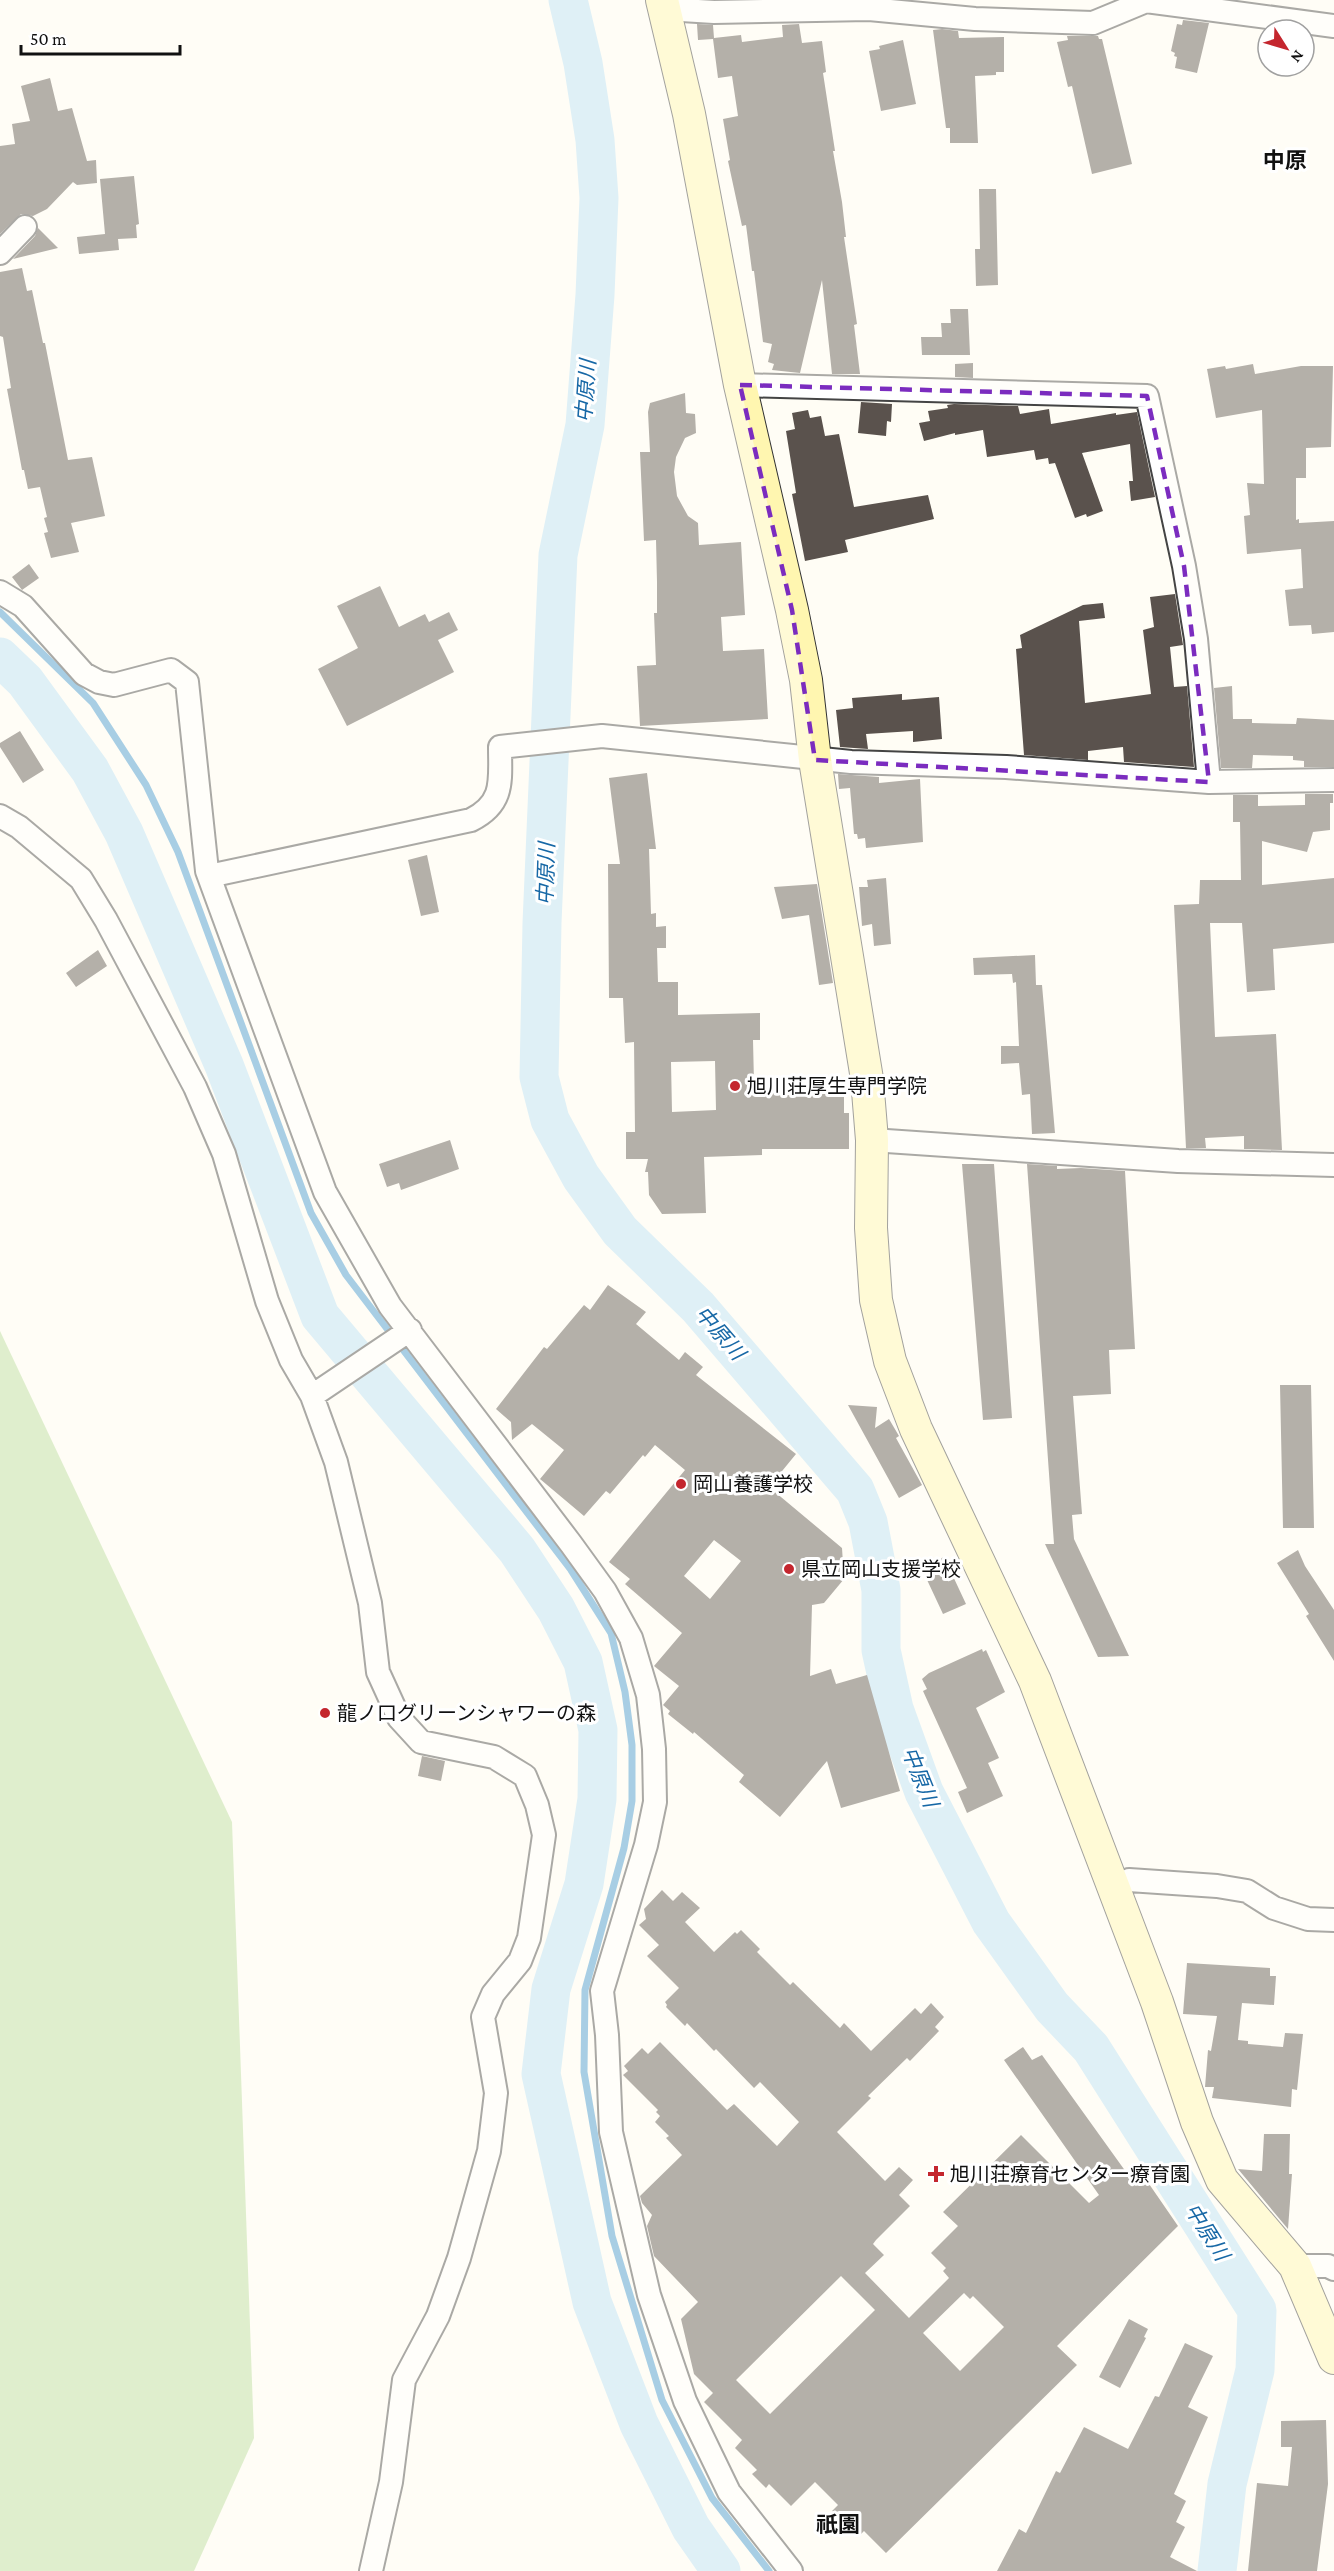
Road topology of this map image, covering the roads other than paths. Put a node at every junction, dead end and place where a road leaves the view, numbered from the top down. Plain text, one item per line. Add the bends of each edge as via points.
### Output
1 (664, 4) edge
2 (1334, 26) edge
3 (25, 227) dead end
4 (0, 253) edge
5 (740, 385) junction
6 (0, 592) edge
7 (815, 760) junction
8 (1334, 780) edge
9 (1209, 782) junction
10 (0, 816) edge
11 (209, 876) junction
12 (872, 1140) junction
13 (1334, 1165) edge
14 (406, 1333) junction
15 (316, 1393) junction
16 (1113, 1888) junction
17 (1334, 1920) edge
18 (1295, 2266) junction
19 (1334, 2268) edge
20 (1334, 2358) edge
21 (371, 2571) edge
22 (791, 2571) edge

1 - 2 street via 714,12 869,9 975,19 1093,23 1146,1
1 - 5 street
3 - 4 street
5 - 7 street via 806,680
5 - 9 street via 1147,396 1196,639
6 - 11 street via 23,606 84,674 99,682 114,685 171,670 187,682
7 - 9 street
7 - 11 street via 602,736 500,747 500,789 486,812 471,820
7 - 12 street via 857,1012
8 - 9 street
10 - 15 street via 81,879 106,920 195,1087 224,1154 267,1301 291,1360
11 - 14 street via 325,1192
12 - 13 street via 1178,1161
12 - 16 street via 871,1228 876,1300 890,1361 916,1429 1035,1681
14 - 15 street
14 - 22 street via 571,1544 605,1591 631,1638 648,1695 655,1802 602,1991 611,2132 649,2295 685,2401 729,2492
15 - 21 street via 368,1592 378,1672 399,1718 420,1742 494,1757 525,1776 544,1835 529,1938 520,1961 493,1994 483,2017 496,2093 489,2151 438,2316 404,2380 391,2482
16 - 17 street via 1129,1880 1217,1886 1247,1892 1274,1908 1308,1919
16 - 18 street via 1197,2122 1222,2180
18 - 19 street
18 - 20 street

